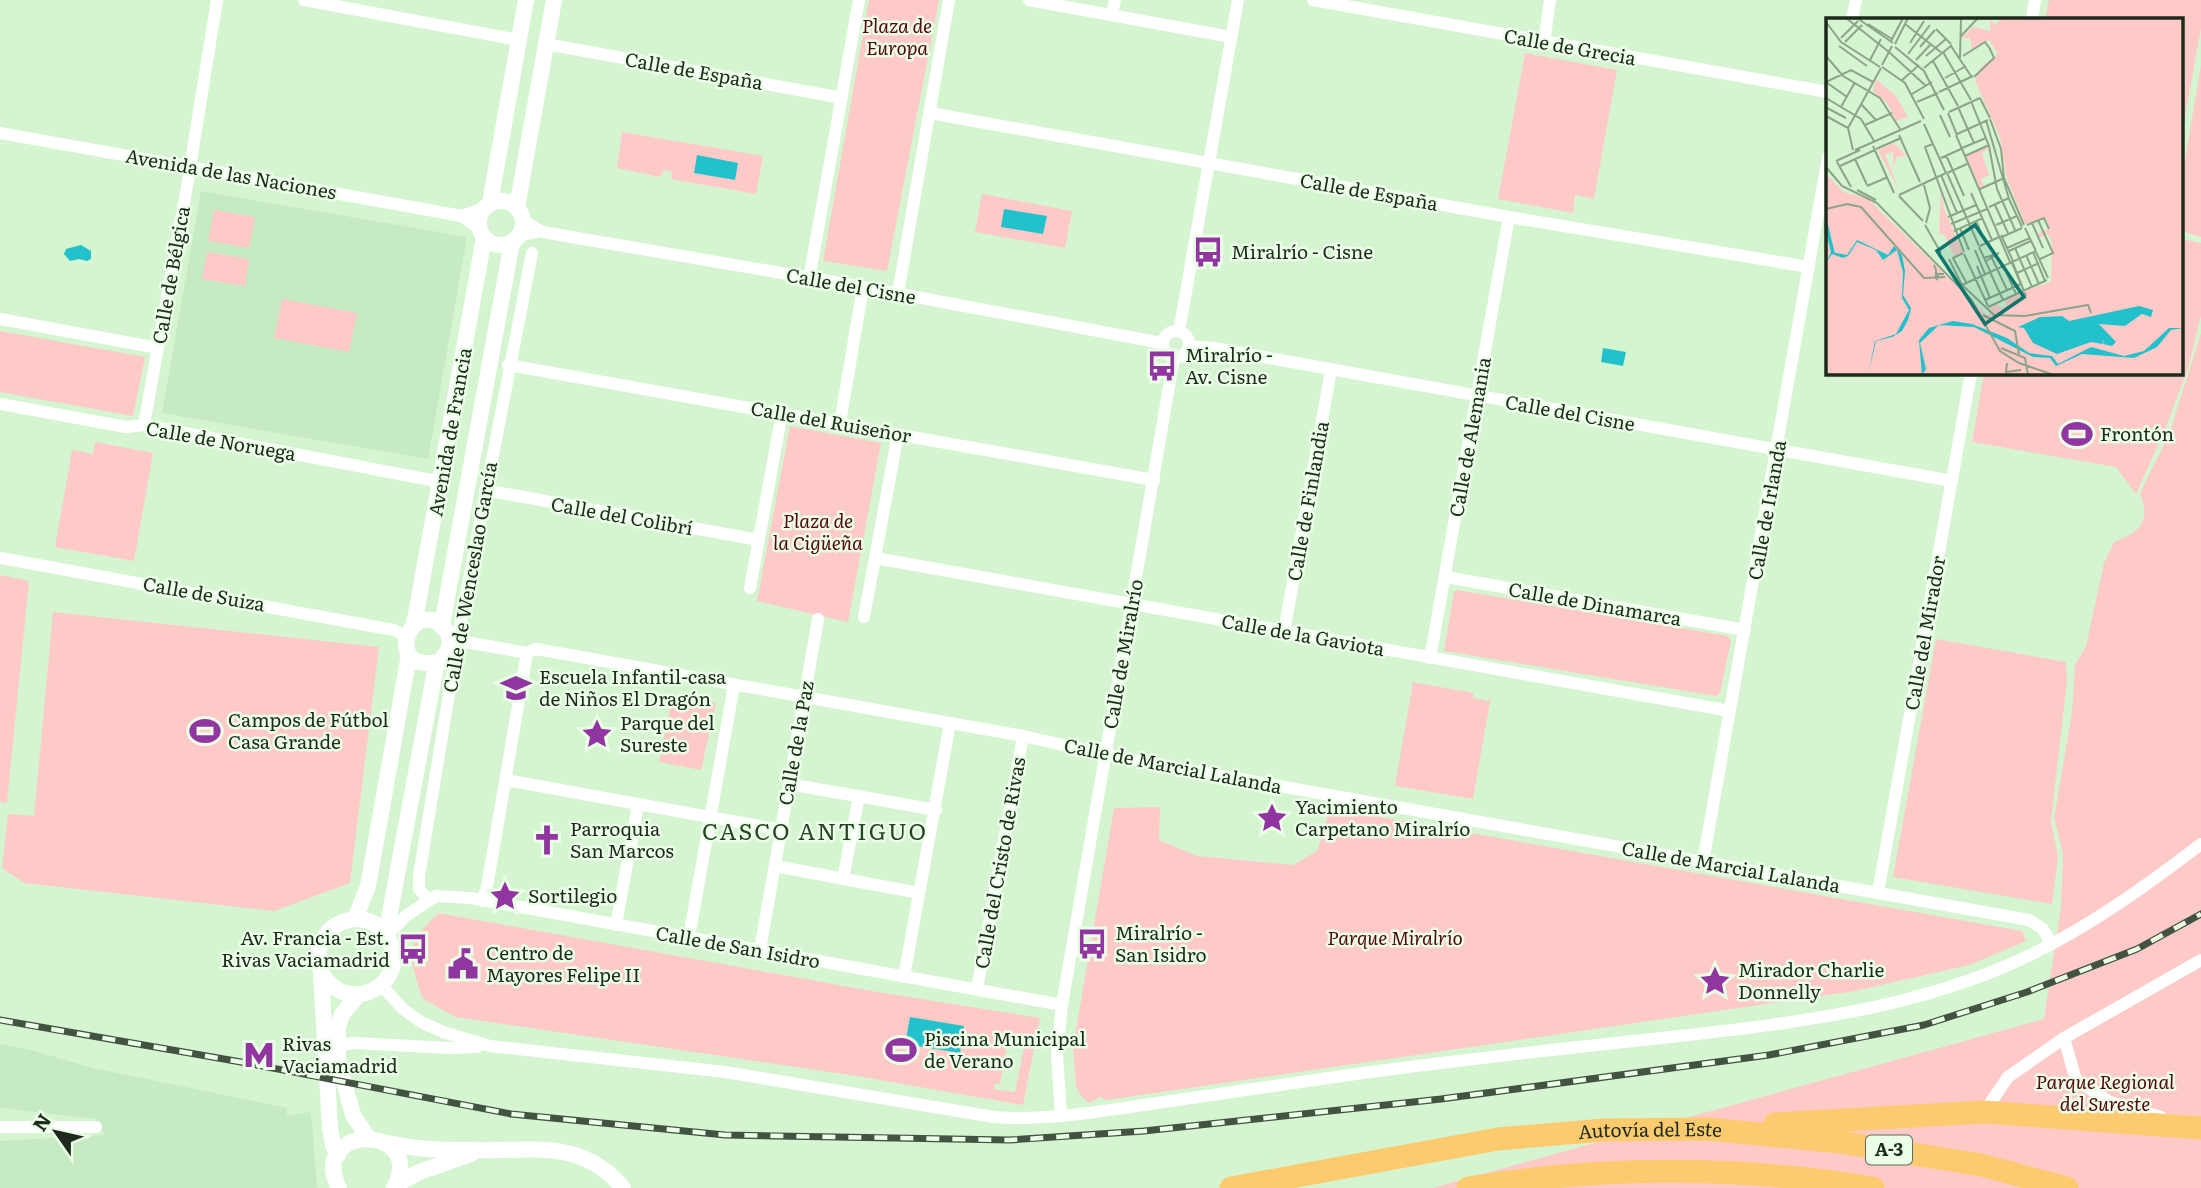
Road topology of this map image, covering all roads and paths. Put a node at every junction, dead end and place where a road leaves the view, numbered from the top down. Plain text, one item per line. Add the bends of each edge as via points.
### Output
1 (217, 0) edge
2 (304, 0) edge
3 (526, 0) edge
4 (554, 0) edge
5 (859, 0) edge
6 (949, 0) edge
7 (1029, 0) edge
8 (1115, 0) edge
9 (1238, 0) edge
10 (1313, 0) edge
11 (1550, 0) edge
12 (1856, 0) edge
13 (2035, 0) edge
14 (1112, 15) junction
15 (1852, 18) edge
16 (2032, 18) edge
17 (1231, 37) junction
18 (519, 40) junction
19 (1544, 43) junction
20 (546, 44) junction
21 (1826, 92) edge
22 (842, 98) junction
23 (930, 113) junction
24 (0, 133) edge
25 (1209, 163) junction
26 (190, 167) junction
27 (1826, 169) edge
28 (486, 206) junction
29 (462, 216) junction
30 (1508, 217) junction
31 (518, 226) junction
32 (482, 234) junction
33 (531, 253) dead end
34 (1809, 267) junction
35 (809, 278) junction
36 (863, 287) junction
37 (898, 293) junction
38 (0, 320) edge
39 (1179, 331) junction
40 (1162, 343) junction
41 (1189, 346) junction
42 (158, 348) junction
43 (1174, 358) junction
44 (508, 365) junction
45 (1331, 370) junction
46 (1971, 374) edge
47 (1478, 396) junction
48 (0, 404) edge
49 (782, 413) junction
50 (840, 423) junction
51 (144, 425) junction
52 (898, 434) junction
53 (1778, 451) junction
54 (1154, 480) junction
55 (1952, 481) junction
56 (441, 482) junction
57 (485, 490) junction
58 (759, 540) junction
59 (0, 558) edge
60 (875, 558) junction
61 (1446, 577) junction
62 (750, 588) dead end
63 (1131, 604) junction
64 (864, 617) dead end
65 (818, 619) dead end
66 (410, 630) junction
67 (1745, 630) junction
68 (1284, 632) junction
69 (450, 634) junction
70 (527, 653) junction
71 (409, 655) junction
72 (1430, 658) junction
73 (437, 662) junction
74 (734, 685) junction
75 (804, 698) junction
76 (1730, 711) junction
77 (950, 723) junction
78 (1023, 736) junction
79 (1105, 754) junction
80 (506, 780) junction
81 (789, 784) junction
82 (859, 796) junction
83 (638, 805) junction
84 (936, 810) junction
85 (711, 818) junction
86 (781, 830) junction
87 (2201, 844) edge
88 (1703, 862) junction
89 (775, 866) junction
90 (843, 878) junction
91 (919, 893) junction
92 (1880, 894) junction
93 (428, 900) junction
94 (482, 901) junction
95 (355, 919) junction
96 (616, 925) junction
97 (386, 934) junction
98 (689, 937) junction
99 (2052, 944) junction
100 (760, 950) junction
101 (2201, 960) edge
102 (321, 972) junction
103 (904, 977) junction
104 (381, 985) junction
105 (977, 989) junction
106 (358, 995) junction
107 (1062, 1005) junction
108 (2064, 1038) junction
109 (338, 1046) junction
110 (490, 1046) junction
111 (1984, 1112) junction
112 (1061, 1116) junction
113 (0, 1127) edge
114 (96, 1127) dead end
115 (2194, 1127) edge
116 (1708, 1129) junction
117 (368, 1138) junction
118 (385, 1143) junction
119 (483, 1151) junction
120 (338, 1155) junction
121 (396, 1186) edge
122 (340, 1188) edge
123 (623, 1188) edge
124 (1230, 1188) edge
125 (1468, 1188) edge
126 (1873, 1188) edge
127 (2067, 1188) edge

1 - 26 street, Calle de Bélgica
2 - 18 street
3 - 18 street
4 - 20 street, Avenida de Francia
5 - 22 street
6 - 23 street
7 - 14 street
8 - 14 street
9 - 17 street
10 - 19 street, Calle de Grecia
11 - 19 street
12 - 15 street
13 - 16 street
14 - 17 street
17 - 25 street
18 - 28 street
19 - 21 street, Calle de Grecia
20 - 22 street, Calle de España
20 - 31 street, Avenida de Francia
22 - 35 street
23 - 25 street, Calle de España
23 - 37 street
24 - 26 street, Avenida de las Naciones
25 - 30 street, Calle de España
25 - 39 street
26 - 29 street, Avenida de las Naciones
26 - 42 street, Calle de Bélgica
27 - 34 street, Calle de Irlanda
28 - 29 street, Avenida de las Naciones
28 - 31 street via 499,200 509,202
28 - 32 street via 478,218
29 - 32 street, Avenida de las Naciones
30 - 34 street, Calle de España
30 - 47 street, Calle de Alemania
31 - 32 street via 502,245 492,244
31 - 35 street, Calle del Cisne
31 - 69 street, Avenida de Francia
32 - 56 street, Avenida de Francia
33 - 44 street, Calle de Wenceslao García
34 - 53 street, Calle de Irlanda
35 - 36 street, Calle del Cisne
36 - 37 street, Calle del Cisne
36 - 50 street
37 - 40 street, Calle del Cisne
38 - 42 street
39 - 40 street via 1168,333
39 - 41 street
40 - 43 street via 1165,353
41 - 43 street via 1184,355
41 - 45 street, Calle del Cisne
42 - 51 street, Calle de Bélgica
43 - 54 street, Calle de Miralrío
44 - 49 street, Calle del Ruiseñor
44 - 57 street, Calle de Wenceslao García
45 - 47 street, Calle del Cisne
45 - 68 street, Calle de Finlandia
46 - 55 street, Calle del Mirador
47 - 53 street, Calle del Cisne
47 - 61 street, Calle de Alemania
48 - 51 street, Calle de Noruega via 126,427
49 - 50 street, Calle del Ruiseñor
49 - 58 street
50 - 52 street, Calle del Ruiseñor
51 - 56 street, Calle de Noruega
52 - 54 street, Calle del Ruiseñor
52 - 60 street
53 - 55 street, Calle del Cisne
53 - 67 street, Calle de Irlanda
54 - 63 street, Calle de Miralrío
55 - 92 street, Calle del Mirador
56 - 66 street, Avenida de Francia
57 - 58 street, Calle del Colibrí
57 - 69 street, Calle de Wenceslao García
58 - 62 street
59 - 66 street, Calle de Suiza
60 - 63 street, Calle de la Gaviota
60 - 64 street
61 - 67 street, Calle de Dinamarca
61 - 72 street, Calle de Alemania
63 - 68 street, Calle de la Gaviota
63 - 79 street, Calle de Miralrío
65 - 75 street, Calle de la Paz
66 - 69 street via 423,620 433,621
66 - 71 street, Avenida de Francia via 405,642
67 - 76 street, Calle de Irlanda
68 - 72 street, Calle de la Gaviota
69 - 70 street, Calle de Marcial Lalanda
69 - 73 street, Avenida de Francia via 447,653
69 - 93 street, Calle de Wenceslao García via 419,876 419,889
70 - 74 street, Calle de Marcial Lalanda via 536,649
70 - 80 street
71 - 73 street via 417,662
71 - 95 street, Avenida de Francia via 368,886
72 - 76 street, Calle de la Gaviota
73 - 97 street, Avenida de Francia
74 - 75 street, Calle de Marcial Lalanda
74 - 85 street
75 - 77 street, Calle de Marcial Lalanda
75 - 81 street, Calle de la Paz
76 - 88 street, Calle de Irlanda
77 - 78 street, Calle de Marcial Lalanda
77 - 84 street
78 - 79 street, Calle de Marcial Lalanda
78 - 105 street, Calle del Cristo de Rivas
79 - 88 street, Calle de Marcial Lalanda
79 - 107 street, Calle de Miralrío
80 - 83 street
80 - 94 street
81 - 82 street
81 - 86 street, Calle de la Paz
82 - 84 street
82 - 90 street
83 - 85 street
83 - 96 street
84 - 91 street
85 - 86 street
85 - 98 street
86 - 89 street, Calle de la Paz
87 - 99 street
88 - 92 street, Calle de Marcial Lalanda
89 - 90 street
89 - 100 street, Calle de la Paz
90 - 91 street
91 - 103 street
92 - 99 street, Calle de Marcial Lalanda via 2029,920 2042,928
93 - 94 street, Calle de San Isidro via 436,896
93 - 97 street
94 - 96 street, Calle de San Isidro
95 - 97 street via 372,923
95 - 102 street via 336,924 324,935 317,955
96 - 98 street, Calle de San Isidro
97 - 104 street via 394,958
98 - 100 street, Calle de San Isidro
99 - 112 street via 1946,988 1855,1013 1461,1060
100 - 103 street, Calle de San Isidro
101 - 108 street
102 - 106 street via 336,989
102 - 120 street via 331,1134
103 - 105 street, Calle de San Isidro
104 - 106 street
104 - 110 street via 421,1022
105 - 107 street, Calle de San Isidro
106 - 109 street via 342,1014
107 - 112 street, Calle de Miralrío via 1057,1054
108 - 111 street via 2008,1077
108 - 115 street via 2076,1080 2110,1102
109 - 110 street
109 - 117 street via 347,1098
110 - 112 street via 725,1072 994,1117
111 - 115 highway
111 - 116 highway
113 - 114 street
116 - 124 highway, Autovía del Este / A-3 via 1604,1130 1498,1139
116 - 127 highway, Autovía del Este / A-3 via 1840,1142 1981,1165
117 - 118 street
117 - 120 street via 349,1143
118 - 119 street
118 - 121 street via 398,1161
119 - 121 street via 419,1172
119 - 123 street via 561,1151 590,1161
120 - 122 street via 334,1172
125 - 126 highway, Autovía del Este / A-3 via 1612,1171 1708,1172

